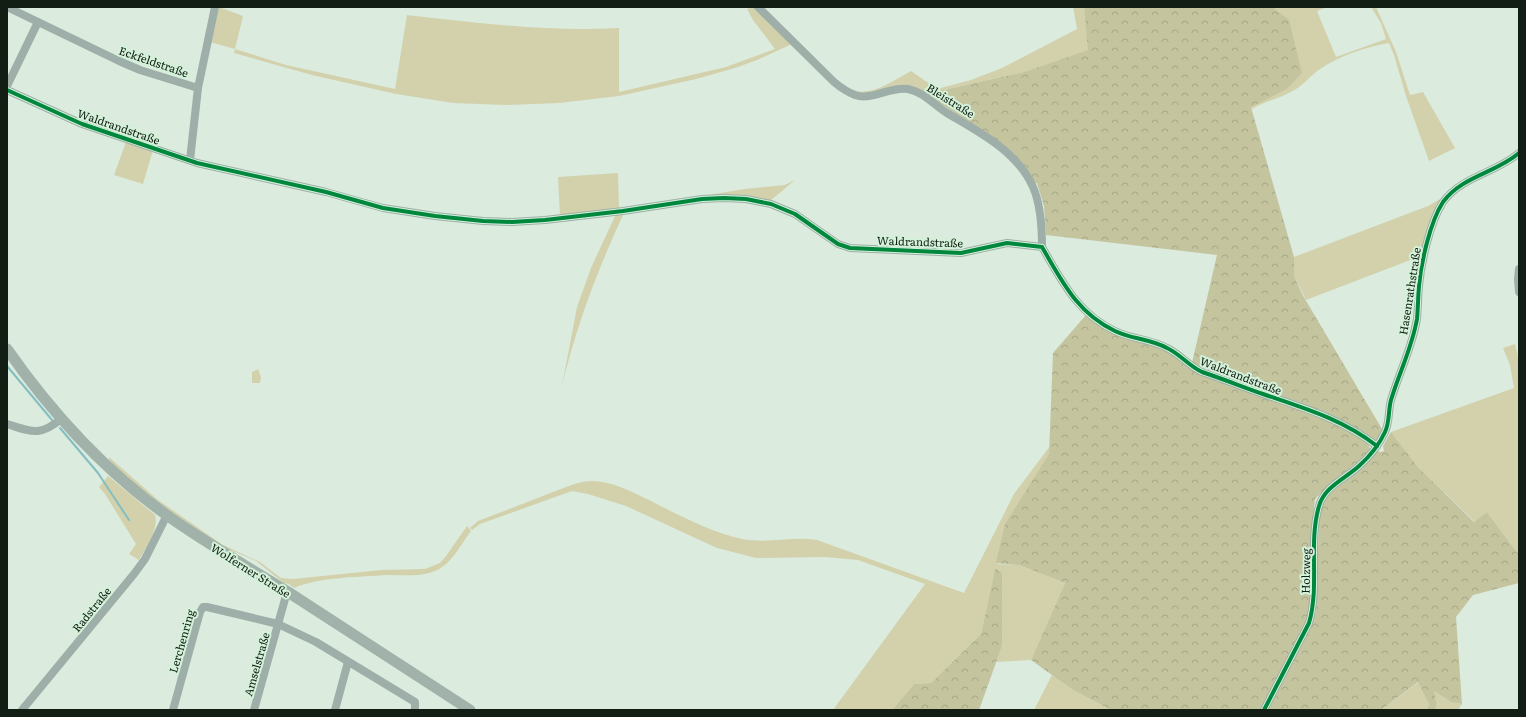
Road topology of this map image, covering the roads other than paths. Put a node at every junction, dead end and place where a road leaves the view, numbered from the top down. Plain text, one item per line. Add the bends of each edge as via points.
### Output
1 (7, 7) edge
2 (215, 7) edge
3 (758, 7) edge
4 (38, 22) junction
5 (7, 86) edge
6 (198, 88) junction
7 (7, 90) edge
8 (1519, 153) edge
9 (190, 160) junction
10 (1042, 247) junction
11 (1519, 269) edge
12 (1519, 292) edge
13 (7, 349) edge
14 (62, 418) junction
15 (7, 424) edge
16 (1377, 446) junction
17 (167, 515) junction
18 (287, 592) junction
19 (278, 624) junction
20 (348, 662) junction
21 (22, 710) edge
22 (173, 710) edge
23 (254, 710) edge
24 (335, 710) edge
25 (415, 710) edge
26 (470, 710) edge
27 (1264, 710) edge

1 - 4 street, Eckfeldstraße
2 - 6 street
3 - 10 street, Bleistraße via 841,88 862,96 897,89 915,91 976,130 1013,158 1033,186 1038,201
4 - 5 street
4 - 6 street, Eckfeldstraße via 140,70
6 - 9 street, Eckfeldstraße
7 - 9 street, Waldrandstraße via 82,124
8 - 16 street, Hasenrathstraße via 1458,187 1446,199 1436,215 1420,277 1413,338 1390,402 1385,434
9 - 10 street, Waldrandstraße via 383,208 483,221 545,220 724,198 771,204 795,214 838,244 850,248 961,253 1007,243
10 - 16 street, Waldrandstraße via 1079,305 1103,324 1116,331 1168,348 1202,372 1341,423
11 - 12 street
13 - 14 main road, Wolferner Straße
14 - 15 street via 51,428 40,431
14 - 17 main road, Wolferner Straße via 111,469
16 - 27 street, Holzweg via 1328,491 1319,504 1314,608 1309,623
17 - 18 main road, Wolferner Straße
17 - 21 street, Radstraße via 145,559 134,574
18 - 19 street
18 - 26 main road, Wolferner Straße
19 - 20 street, Lerchenring via 316,642
19 - 22 street, Lerchenring via 203,608
19 - 23 street, Amselstraße
20 - 24 street
20 - 25 street, Lerchenring via 415,702

